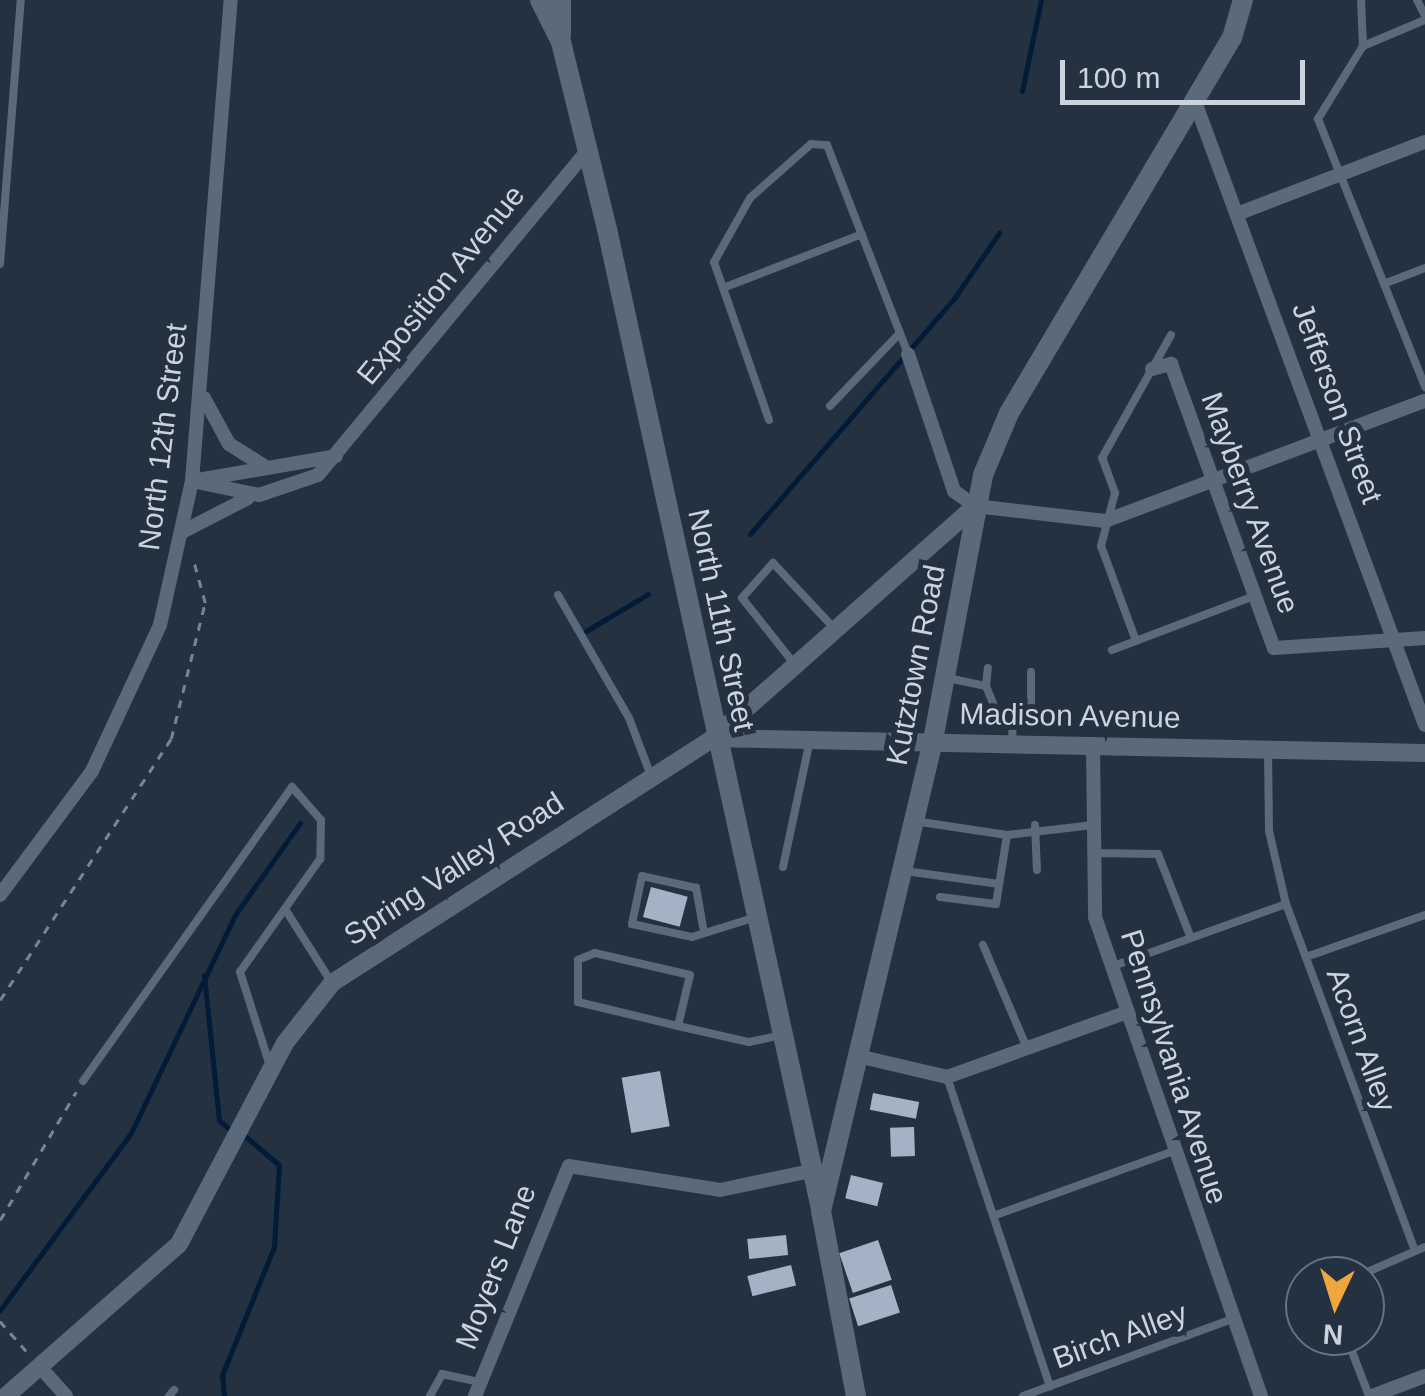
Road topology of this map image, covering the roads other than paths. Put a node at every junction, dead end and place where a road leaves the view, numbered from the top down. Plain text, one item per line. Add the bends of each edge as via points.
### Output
1 (21, 0) edge
2 (232, 0) edge
3 (540, 0) edge
4 (561, 0) edge
5 (1243, 0) edge
6 (1361, 0) edge
7 (1417, 0) edge
8 (1425, 18) edge
9 (561, 42) junction
10 (1363, 46) junction
11 (0, 100) edge
12 (1195, 102) junction
13 (12, 107) junction
14 (1425, 142) edge
15 (588, 150) junction
16 (1344, 173) junction
17 (1237, 214) junction
18 (2, 223) edge
19 (862, 234) junction
20 (0, 264) edge
21 (1425, 268) edge
22 (1386, 283) junction
23 (723, 288) junction
24 (900, 333) junction
25 (1171, 335) dead end
26 (908, 354) joint
27 (1152, 369) junction
28 (1425, 387) edge
29 (202, 392) junction
30 (1425, 401) edge
31 (830, 406) dead end
32 (770, 420) dead end
33 (1322, 440) junction
34 (337, 455) junction
35 (283, 469) junction
36 (192, 481) junction
37 (1212, 481) junction
38 (259, 495) junction
39 (974, 506) junction
40 (1104, 522) junction
41 (179, 546) junction
42 (558, 595) dead end
43 (1254, 596) junction
44 (832, 626) junction
45 (1393, 638) junction
46 (1425, 638) edge
47 (1136, 641) junction
48 (1112, 650) dead end
49 (792, 661) junction
50 (988, 668) dead end
51 (1031, 672) dead end
52 (945, 678) junction
53 (986, 686) junction
54 (1013, 720) junction
55 (1425, 725) edge
56 (811, 736) junction
57 (713, 738) junction
58 (934, 740) junction
59 (1012, 742) junction
60 (1093, 745) junction
61 (1268, 748) junction
62 (1425, 752) edge
63 (652, 776) junction
64 (914, 821) junction
65 (1035, 825) junction
66 (1093, 825) junction
67 (1007, 834) junction
68 (1092, 853) junction
69 (783, 867) dead end
70 (903, 870) junction
71 (1037, 870) dead end
72 (1000, 884) junction
73 (0, 895) edge
74 (940, 897) dead end
75 (1286, 904) junction
76 (285, 909) junction
77 (1425, 915) edge
78 (756, 917) junction
79 (703, 926) junction
80 (1191, 938) junction
81 (983, 945) dead end
82 (1306, 957) junction
83 (1113, 966) junction
84 (332, 983) junction
85 (1128, 1012) junction
86 (678, 1026) junction
87 (782, 1035) junction
88 (1027, 1048) junction
89 (862, 1057) junction
90 (270, 1069) junction
91 (947, 1077) junction
92 (83, 1081) road end
93 (1171, 1152) junction
94 (810, 1171) junction
95 (821, 1211) junction
96 (996, 1215) junction
97 (1425, 1247) edge
98 (1415, 1250) junction
99 (1385, 1264) edge
100 (1232, 1319) junction
101 (1354, 1356) edge
102 (40, 1367) junction
103 (1425, 1376) edge
104 (1050, 1386) junction
105 (478, 1389) edge
106 (6, 1396) edge
107 (66, 1396) edge
108 (430, 1396) edge
109 (856, 1396) edge
110 (1023, 1396) edge
111 (1261, 1396) edge
112 (1371, 1396) edge

1 - 13 lane
2 - 29 street, North 12th Street
3 - 9 main road, North 11th Street
4 - 9 main road, North 11th Street
5 - 12 main road, Kutztown Road
6 - 10 lane
7 - 8 lane
8 - 10 lane
9 - 15 main road, North 11th Street
10 - 16 lane via 1318,119
11 - 13 lane
12 - 17 street, Jefferson Street
12 - 39 main road, Kutztown Road via 1009,413
13 - 18 lane
14 - 16 street
15 - 34 street, Exposition Avenue
15 - 78 main road, North 11th Street
16 - 17 street
16 - 22 lane
17 - 33 street, Jefferson Street
18 - 20 lane
19 - 23 lane
19 - 23 lane via 827,144 811,144 750,198 714,262
19 - 24 lane
21 - 22 lane
22 - 28 lane
23 - 32 lane
24 - 26 lane
24 - 31 lane
25 - 27 lane
26 - 39 street via 954,491
27 - 37 street, Mayberry Avenue via 1170,364
27 - 40 lane via 1102,458 1115,493
29 - 35 street via 229,444
29 - 36 street, North 12th Street
30 - 33 street
33 - 37 street
33 - 45 street, Jefferson Street
34 - 35 street
34 - 38 street, Exposition Avenue via 310,481
35 - 36 street via 212,470
36 - 38 street, Exposition Avenue
36 - 41 street, North 12th Street
37 - 40 street
37 - 43 street, Mayberry Avenue
38 - 41 street via 184,530
39 - 40 street
39 - 44 street, Spring Valley Road
39 - 52 main road, Kutztown Road
40 - 47 lane via 1101,546
41 - 73 street, North 12th Street via 133,697 68,806
42 - 63 lane via 629,718
43 - 45 street, Mayberry Avenue via 1274,648
43 - 47 lane
44 - 49 street, Spring Valley Road
44 - 49 lane via 773,563 742,598
45 - 46 street, Mayberry Avenue
45 - 55 street, Jefferson Street
47 - 48 lane
49 - 57 street, Spring Valley Road
50 - 53 lane
51 - 54 lane via 1031,714
52 - 53 lane
52 - 58 main road, Kutztown Road
53 - 54 lane via 996,711
54 - 59 lane
56 - 57 street, Madison Avenue
56 - 58 street, Madison Avenue
56 - 69 lane
57 - 63 street, Spring Valley Road
58 - 59 street, Madison Avenue
58 - 64 main road, Kutztown Road
59 - 60 street, Madison Avenue
60 - 61 street, Madison Avenue
60 - 66 street, Pennsylvania Avenue
61 - 62 street, Madison Avenue
61 - 75 lane, Acorn Alley via 1269,830
63 - 84 street, Spring Valley Road
64 - 67 lane
64 - 70 main road, Kutztown Road
65 - 66 lane
65 - 67 lane
65 - 71 lane
66 - 68 street, Pennsylvania Avenue
67 - 72 lane
68 - 80 lane via 1158,854
68 - 83 street, Pennsylvania Avenue via 1096,917
70 - 72 lane
70 - 89 main road, Kutztown Road
72 - 74 lane via 996,904
75 - 80 lane
75 - 82 lane, Acorn Alley
76 - 84 lane
76 - 90 lane via 240,972
76 - 92 lane via 320,859 321,820 292,787
77 - 82 lane, Acorn Alley
78 - 79 lane
78 - 87 main road, North 11th Street
79 - 79 lane via 696,888 642,876 632,924 692,937
80 - 83 lane
81 - 88 lane
82 - 98 lane, Acorn Alley
83 - 85 street, Pennsylvania Avenue
84 - 90 street, Spring Valley Road
85 - 88 street
85 - 93 street, Pennsylvania Avenue
86 - 86 lane via 578,1002 578,960 595,953 690,975
86 - 87 lane via 749,1042
87 - 94 main road, North 11th Street
88 - 91 street
89 - 91 street
89 - 95 main road, Kutztown Road
90 - 102 street, Spring Valley Road via 180,1244
91 - 96 lane
93 - 96 lane
93 - 100 street, Pennsylvania Avenue
94 - 95 main road, North 11th Street
94 - 105 street, Moyers Lane via 720,1190 569,1166
95 - 109 main road, Kutztown Road
96 - 104 lane
97 - 98 lane
98 - 99 lane
100 - 104 lane, Birch Alley
100 - 111 street, Pennsylvania Avenue
101 - 112 lane
102 - 106 street, Spring Valley Road
102 - 107 street
103 - 112 street
104 - 110 lane, Birch Alley
105 - 108 lane via 442,1374

